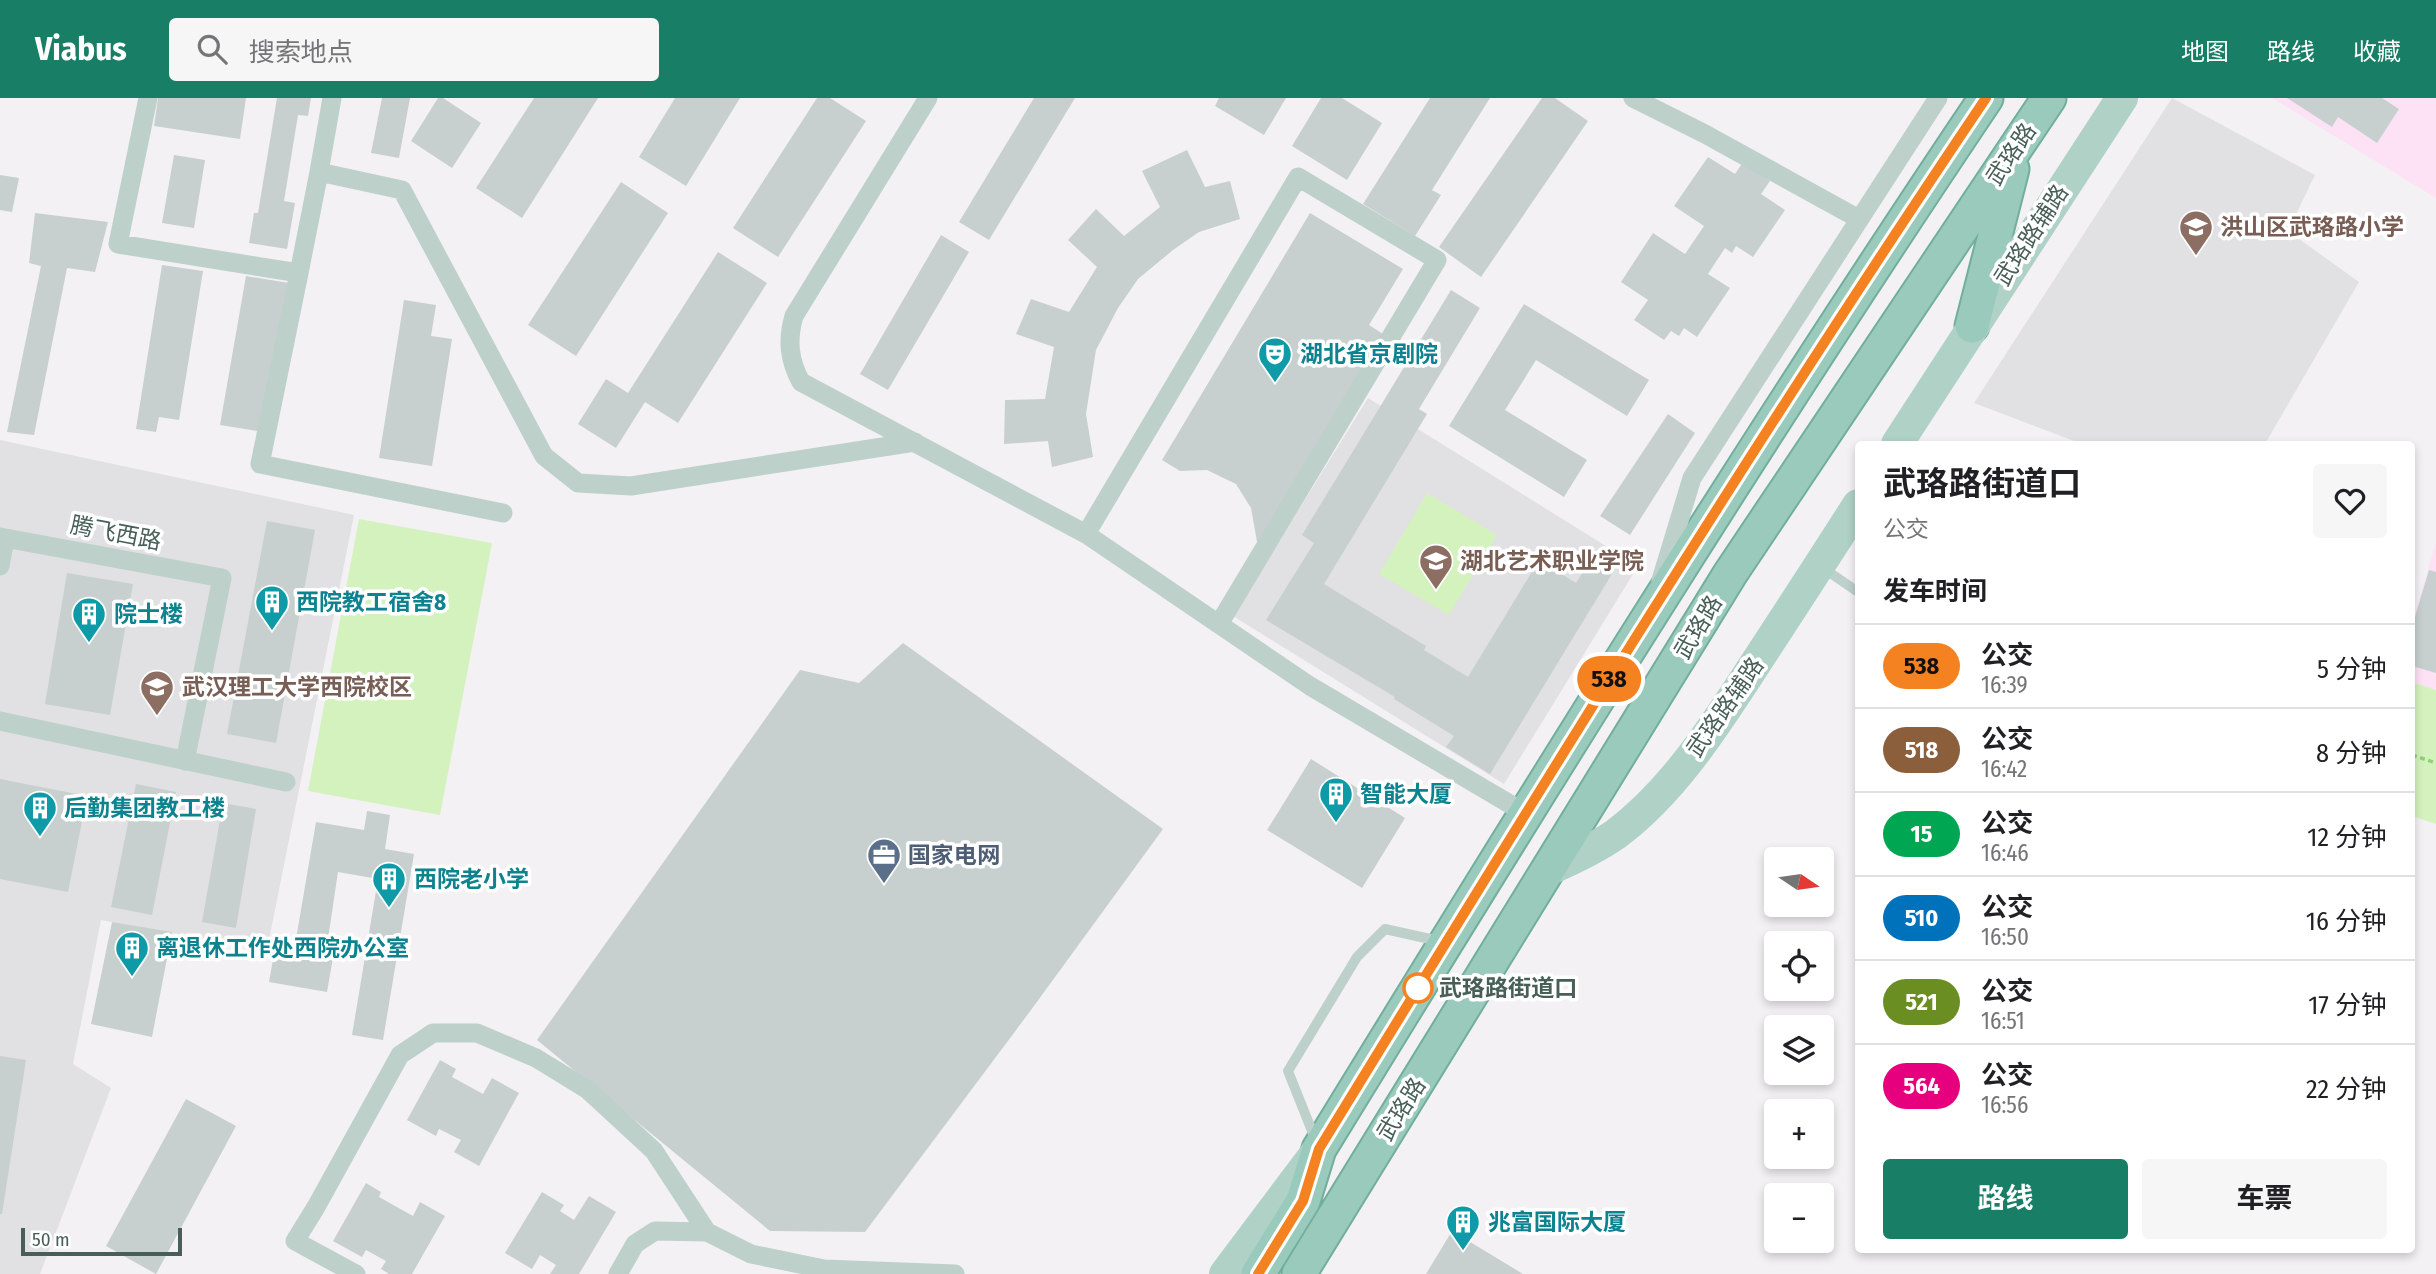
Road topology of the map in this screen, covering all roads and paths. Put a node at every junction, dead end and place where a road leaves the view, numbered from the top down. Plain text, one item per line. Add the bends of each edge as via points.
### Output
1 (148, 98) edge
2 (332, 98) edge
3 (928, 98) edge
4 (1633, 98) edge
5 (1938, 98) edge
6 (1986, 98) edge
7 (2049, 98) edge
8 (2122, 98) edge
9 (2018, 144) junction
10 (319, 172) junction
11 (1859, 219) junction
12 (299, 273) junction
13 (1972, 326) junction
14 (1899, 441) edge
15 (915, 442) junction
16 (1855, 510) edge
17 (503, 513) dead end
18 (1086, 534) junction
19 (3, 537) edge
20 (0, 566) edge
21 (1820, 566) junction
22 (1855, 590) edge
23 (1652, 610) junction
24 (1219, 624) junction
25 (0, 721) edge
26 (2415, 756) edge
27 (185, 761) junction
28 (2436, 763) edge
29 (286, 782) dead end
30 (1525, 813) junction
31 (1550, 869) junction
32 (1447, 942) junction
33 (1319, 1149) junction
34 (1330, 1223) junction
35 (706, 1232) junction
36 (356, 1274) edge
37 (618, 1274) edge
38 (955, 1274) edge
39 (1225, 1274) edge
40 (1258, 1274) edge
41 (1299, 1274) edge
42 (1311, 1274) edge

1 - 12 street via 118,244
2 - 10 street
3 - 15 street via 794,316 789,333 800,382
4 - 11 street
5 - 11 street
6 - 23 highway, 武珞路
7 - 9 highway, 武珞路
8 - 13 main road, 武珞路辅路
9 - 13 highway
9 - 31 highway, 武珞路 via 1730,574
10 - 12 street
10 - 15 street via 402,190 544,456 578,483 631,486
11 - 23 street via 1692,478
12 - 17 street via 260,464
13 - 14 main road, 武珞路辅路
15 - 18 street
16 - 21 main road, 武珞路辅路
18 - 24 street
18 - 24 street via 1298,177 1437,260
19 - 20 street
19 - 27 street, 腾飞西路 via 222,578
21 - 22 lane
21 - 31 main road, 武珞路辅路 via 1727,708 1656,797 1617,833
23 - 30 highway, 武珞路
24 - 30 street via 1310,686
25 - 27 street
26 - 28 path
27 - 29 street
30 - 32 highway, 武珞路
31 - 34 highway, 武珞路
32 - 33 highway, 武珞路
32 - 33 lane via 1385,929 1350,968 1288,1071
33 - 39 main road
33 - 40 highway, 武珞路 via 1303,1201
34 - 41 highway, 武珞路
34 - 42 main road
35 - 36 street via 654,1151 588,1090 536,1058 477,1033 433,1032 401,1055 295,1241
35 - 37 street via 655,1231 635,1244
35 - 38 street via 751,1254 824,1269

